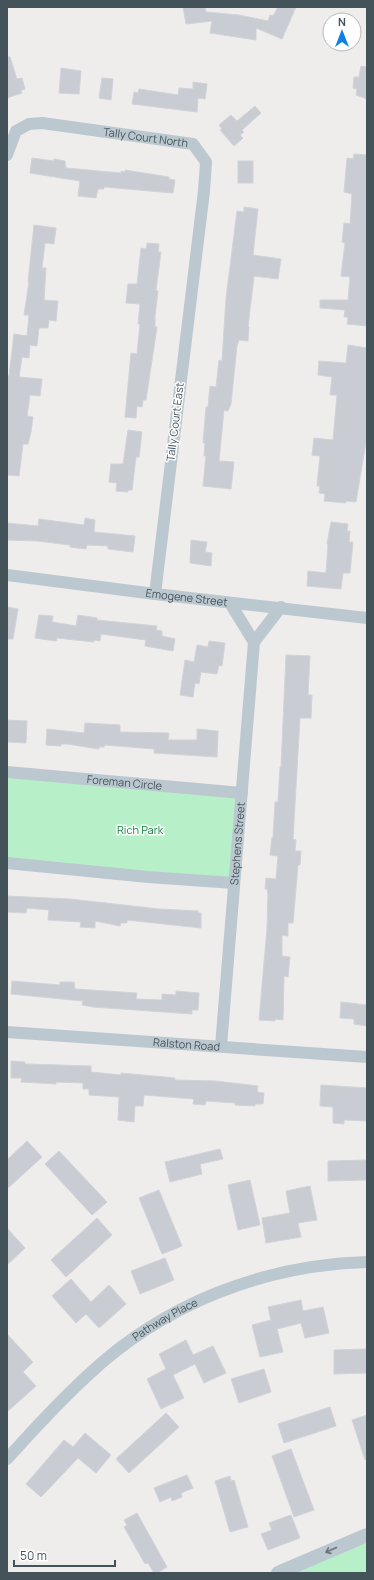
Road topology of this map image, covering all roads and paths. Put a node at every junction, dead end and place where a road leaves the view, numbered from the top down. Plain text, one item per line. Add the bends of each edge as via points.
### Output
1 (7, 155) edge
2 (196, 249) joint
3 (7, 575) edge
4 (155, 594) junction
5 (230, 603) junction
6 (281, 607) junction
7 (367, 618) edge
8 (254, 642) junction
9 (7, 772) edge
10 (242, 793) junction
11 (7, 863) edge
12 (234, 882) junction
13 (7, 1032) edge
14 (221, 1046) junction
15 (367, 1057) edge
16 (367, 1262) edge
17 (7, 1459) edge
18 (367, 1534) edge
19 (278, 1573) edge

1 - 2 street, Tally Court North via 16,131 29,124 42,123 192,144 206,162
2 - 4 street, Tally Court East
3 - 4 street, Emogene Street
4 - 5 street, Emogene Street
5 - 6 street, Emogene Street
5 - 8 street
6 - 7 street, Emogene Street
6 - 8 street
8 - 10 street, Stephens Street
9 - 10 street, Foreman Circle
10 - 12 street, Stephens Street
11 - 12 street via 148,877
12 - 14 street, Stephens Street
13 - 14 street, Ralston Road
14 - 15 street, Ralston Road
16 - 17 street, Pathway Place via 343,1262 287,1271 246,1282 173,1312 129,1341 87,1375
18 -> 19 street

